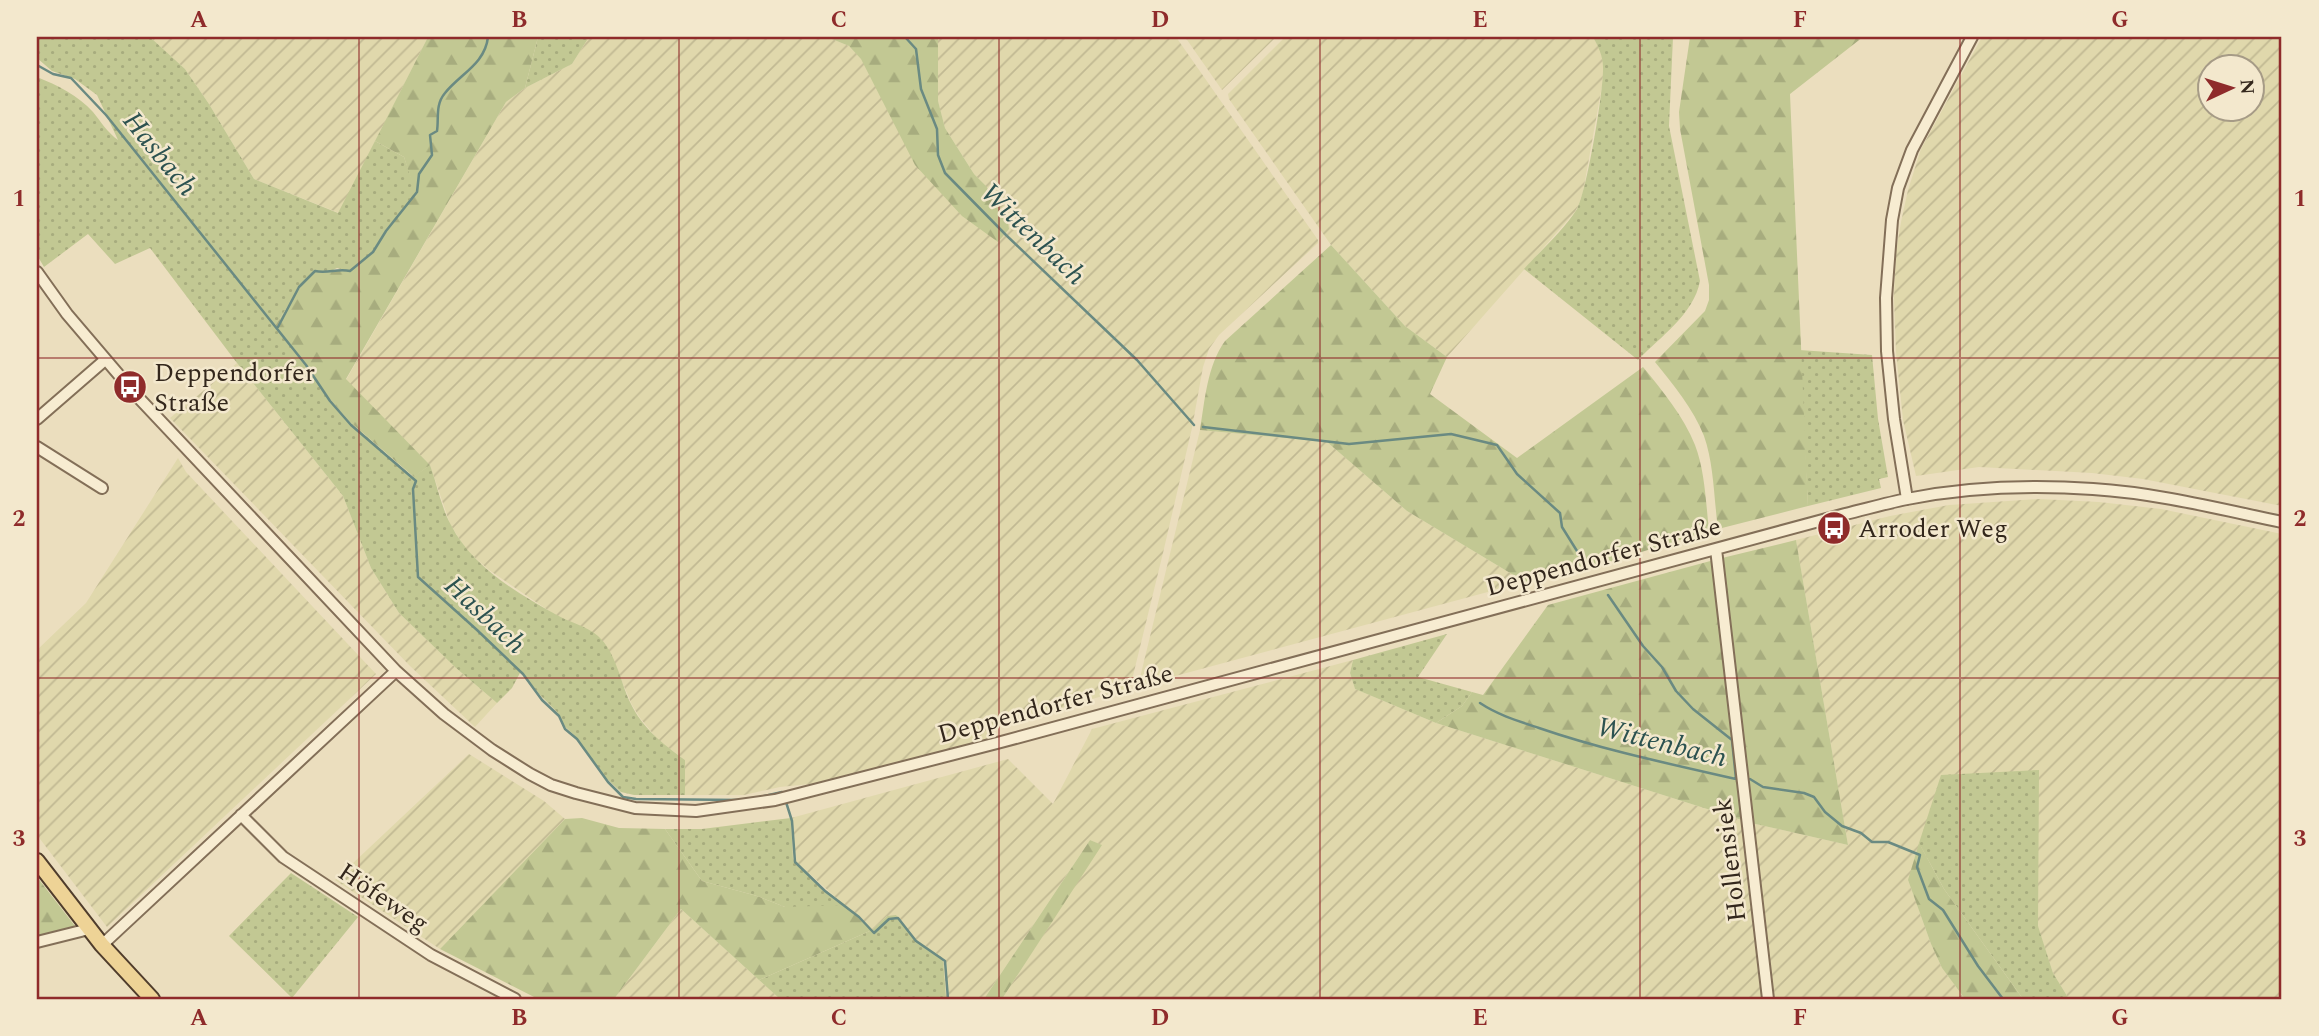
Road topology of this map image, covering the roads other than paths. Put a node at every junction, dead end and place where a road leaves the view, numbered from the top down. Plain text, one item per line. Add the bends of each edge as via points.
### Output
1 (1972, 37) edge
2 (37, 272) edge
3 (105, 360) junction
4 (37, 419) edge
5 (37, 447) edge
6 (102, 488) dead end
7 (1907, 499) junction
8 (2282, 522) edge
9 (1716, 549) junction
10 (396, 671) junction
11 (241, 815) junction
12 (37, 861) edge
13 (89, 929) junction
14 (37, 942) edge
15 (102, 945) junction
16 (152, 999) edge
17 (515, 999) edge
18 (1768, 999) edge

1 - 7 street via 1912,150 1892,220 1887,351
2 - 3 street, Deppendorfer Straße
3 - 4 street
3 - 10 street, Deppendorfer Straße
5 - 6 street
7 - 8 street, Deppendorfer Straße via 1972,490 2095,489
7 - 9 street, Deppendorfer Straße
9 - 10 street, Deppendorfer Straße via 789,797 708,810 635,808 551,785 492,750
9 - 18 street, Hollensiek
10 - 11 street
11 - 15 street
11 - 17 street, Höfeweg via 283,857 430,955
12 - 13 main road
13 - 14 street
13 - 15 main road
15 - 16 main road

